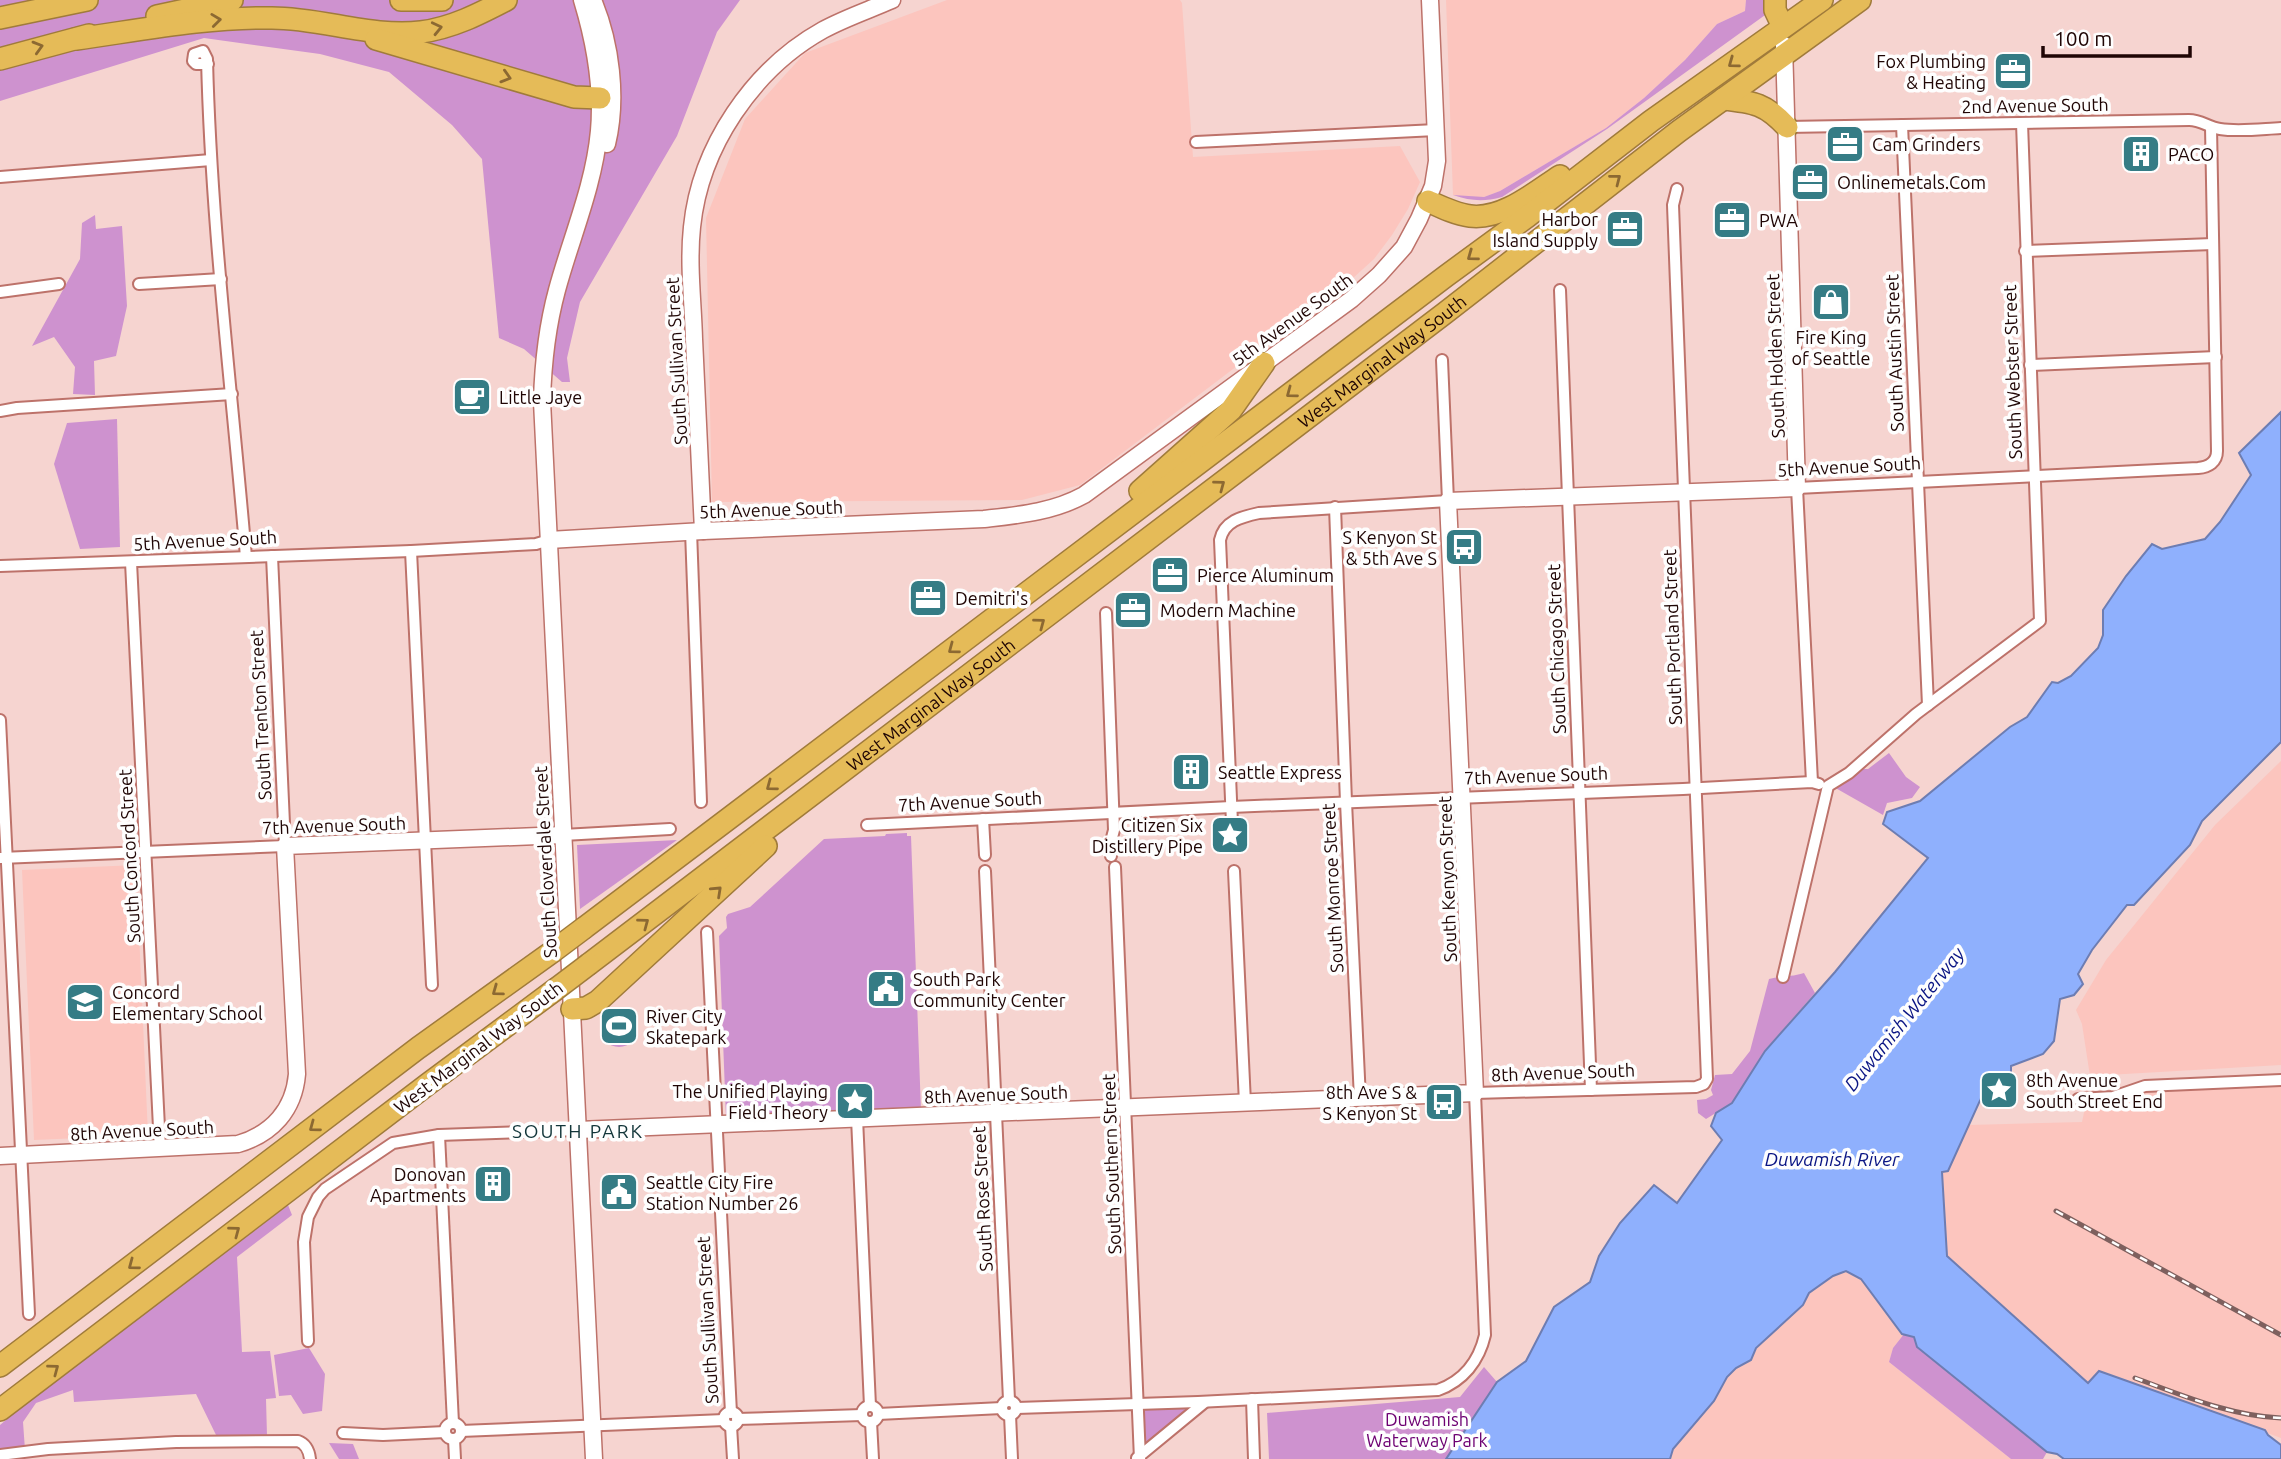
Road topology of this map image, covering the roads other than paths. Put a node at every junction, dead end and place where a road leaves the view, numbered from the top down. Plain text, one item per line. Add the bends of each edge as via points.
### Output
1 (33, 0) edge
2 (87, 0) edge
3 (232, 0) edge
4 (442, 0) edge
5 (506, 0) edge
6 (582, 0) edge
7 (892, 0) edge
8 (1430, 0) edge
9 (1775, 0) edge
10 (1788, 0) edge
11 (1822, 0) edge
12 (1860, 0) edge
13 (406, 1) edge
14 (596, 7) edge
15 (0, 12) edge
16 (0, 18) edge
17 (320, 23) junction
18 (1783, 27) junction
19 (76, 39) junction
20 (1784, 56) junction
21 (0, 58) edge
22 (208, 65) dead end
23 (600, 98) junction
24 (1723, 99) junction
25 (1651, 121) junction
26 (2022, 123) junction
27 (1902, 125) junction
28 (1787, 127) junction
29 (2211, 127) junction
30 (2281, 128) edge
31 (1436, 130) junction
32 (1196, 142) dead end
33 (211, 160) junction
34 (0, 177) edge
35 (1677, 189) dead end
36 (1427, 201) junction
37 (2213, 244) junction
38 (2025, 251) junction
39 (565, 265) junction
40 (220, 279) junction
41 (59, 284) dead end
42 (139, 284) dead end
43 (1560, 290) dead end
44 (0, 292) edge
45 (2216, 357) junction
46 (1442, 360) dead end
47 (1264, 363) junction
48 (2030, 365) junction
49 (232, 394) junction
50 (0, 411) edge
51 (2034, 475) junction
52 (1917, 482) junction
53 (1797, 488) junction
54 (1684, 493) junction
55 (1567, 498) junction
56 (1448, 502) junction
57 (1335, 507) junction
58 (697, 531) junction
59 (550, 540) junction
60 (411, 551) junction
61 (272, 556) junction
62 (246, 557) junction
63 (131, 562) junction
64 (0, 566) edge
65 (1106, 613) dead end
66 (988, 623) junction
67 (1928, 705) junction
68 (0, 720) edge
69 (853, 765) junction
70 (1812, 782) junction
71 (1828, 786) junction
72 (1696, 788) junction
73 (1579, 792) junction
74 (1463, 797) junction
75 (1346, 802) junction
76 (701, 803) dead end
77 (1231, 807) junction
78 (1114, 813) junction
79 (983, 819) junction
80 (1232, 823) dead end
81 (867, 825) dead end
82 (670, 829) dead end
83 (563, 835) junction
84 (424, 841) junction
85 (285, 846) junction
86 (146, 852) junction
87 (985, 855) dead end
88 (3, 858) edge
89 (985, 871) dead end
90 (1234, 871) dead end
91 (707, 932) dead end
92 (1783, 977) dead end
93 (432, 985) dead end
94 (572, 1009) junction
95 (2281, 1080) edge
96 (1704, 1084) joint
97 (1591, 1090) junction
98 (1475, 1093) junction
99 (2078, 1098) dead end
100 (1360, 1099) junction
101 (1245, 1103) junction
102 (1126, 1109) junction
103 (995, 1113) junction
104 (857, 1118) junction
105 (279, 1120) joint
106 (716, 1124) junction
107 (578, 1130) junction
108 (439, 1135) junction
109 (160, 1148) junction
110 (22, 1155) junction
111 (0, 1156) edge
112 (29, 1314) dead end
113 (308, 1340) dead end
114 (0, 1366) edge
115 (1251, 1399) junction
116 (1205, 1402) junction
117 (1138, 1403) junction
118 (1010, 1408) junction
119 (0, 1410) edge
120 (870, 1414) junction
121 (731, 1420) junction
122 (592, 1426) junction
123 (453, 1431) junction
124 (343, 1433) dead end
125 (0, 1455) edge
126 (36, 1455) edge
127 (1138, 1458) edge
128 (310, 1459) edge
129 (455, 1459) edge
130 (594, 1459) edge
131 (733, 1459) edge
132 (873, 1459) edge
133 (1012, 1459) edge
134 (1254, 1459) edge

1 - 15 highway
2 - 16 highway
3 - 19 highway
4 - 13 highway
17 -> 5 highway via 421,32 450,26
6 - 23 street, South Cloverdale Street via 595,43
7 - 58 street, South Sullivan Street via 824,30 763,77 733,115 708,163 699,190 690,254
8 - 31 street
9 - 18 highway
10 - 18 highway
11 - 18 highway, West Marginal Way South
12 - 20 highway, West Marginal Way South
14 - 39 street, South Cloverdale Street via 608,52 612,112 579,246
19 -> 17 highway via 235,18
17 -> 23 highway via 574,97
18 - 20 street, South Holden Street
18 -> 25 highway, West Marginal Way South
21 -> 19 highway
20 - 24 highway, West Marginal Way South
20 - 28 street, South Holden Street
22 - 33 street
23 - 39 street, South Cloverdale Street via 596,154
24 - 28 highway via 1766,107
69 -> 24 highway, West Marginal Way South
25 - 36 highway via 1497,213 1469,216
25 -> 66 highway, West Marginal Way South
26 - 27 street, 2nd Avenue South
26 - 29 street, 2nd Avenue South via 2189,120
26 - 38 street, South Webster Street
27 - 28 street, 2nd Avenue South
27 - 52 street, South Austin Street
28 - 53 street, South Holden Street
29 - 30 street, 2nd Avenue South
29 - 37 street
31 - 32 street
31 - 36 street via 1436,171
33 - 34 street
33 - 40 street
35 - 54 street, South Portland Street via 1673,205
36 - 47 street, 5th Avenue South via 1408,241 1379,275
37 - 38 street
37 - 45 street
38 - 48 street, South Webster Street
39 - 59 street, South Cloverdale Street via 548,327 543,379
40 - 42 street
40 - 49 street
41 - 44 street
43 - 55 street, South Chicago Street
45 - 48 street
45 - 51 street, 5th Avenue South via 2217,451 2213,462 2198,468
46 - 56 street, South Kenyon Street
47 - 58 street, 5th Avenue South via 1100,484 1060,506 984,519
47 - 66 highway via 1231,410
48 - 51 street, South Webster Street
49 - 50 street
49 - 62 street
51 - 52 street, 5th Avenue South
51 - 67 street, South Webster Street via 2040,621
52 - 53 street, 5th Avenue South
52 - 67 street, South Austin Street
53 - 54 street, 5th Avenue South
53 - 70 street, South Holden Street
54 - 55 street, 5th Avenue South
54 - 72 street, South Portland Street
55 - 56 street, 5th Avenue South
55 - 73 street, South Chicago Street
56 - 57 street, 5th Avenue South
56 - 74 street, South Kenyon Street
57 - 75 street, South Monroe Street
57 - 77 street, 5th Avenue South via 1259,513 1236,520 1222,531
58 - 59 street, 5th Avenue South
58 - 76 street, South Sullivan Street
59 - 60 street, 5th Avenue South
59 - 83 street, South Cloverdale Street
60 - 61 street, 5th Avenue South
60 - 84 street
61 - 62 street, 5th Avenue South
61 - 85 street, South Trenton Street
62 - 63 street, 5th Avenue South
63 - 64 street, 5th Avenue South
63 - 86 street, South Concord Street
65 - 78 street, South Southern Street
66 -> 114 highway, West Marginal Way South, bridge
67 - 71 street via 1850,773
68 - 88 street
94 -> 69 highway via 598,1002
119 -> 69 highway, West Marginal Way South, bridge
70 - 71 street, 7th Avenue South
70 - 72 street, 7th Avenue South
71 - 92 street
72 - 73 street, 7th Avenue South
72 - 96 street, South Portland Street via 1708,1073
73 - 74 street, 7th Avenue South
73 - 97 street, South Chicago Street
74 - 75 street, 7th Avenue South
74 - 98 street, South Kenyon Street
75 - 77 street, 7th Avenue South
75 - 100 street, South Monroe Street
77 - 78 street, 7th Avenue South
77 - 80 street
78 - 79 street, 7th Avenue South
78 - 102 street, South Southern Street via 1110,845
79 - 81 street, 7th Avenue South
79 - 87 street
82 - 83 street, 7th Avenue South
83 - 84 street, 7th Avenue South
83 - 94 street, South Cloverdale Street
84 - 85 street, 7th Avenue South
84 - 93 street
85 - 86 street, 7th Avenue South
85 - 105 street, South Trenton Street via 297,1074 293,1095
86 - 88 street, 7th Avenue South
86 - 109 street, South Concord Street
88 - 110 street
89 - 103 street, South Rose Street
90 - 101 street
91 - 106 street, South Sullivan Street
94 - 107 street, South Cloverdale Street
95 - 99 street via 2145,1086 2113,1097
96 - 97 street, 8th Avenue South
97 - 98 street, 8th Avenue South
98 - 100 street, 8th Avenue South
98 - 115 street, South Kenyon Street via 1485,1335 1474,1362 1452,1385 1437,1390
100 - 101 street, 8th Avenue South
101 - 102 street, 8th Avenue South
102 - 103 street, 8th Avenue South
102 - 117 street, South Southern Street
103 - 104 street, 8th Avenue South
103 - 118 street, South Rose Street
104 - 106 street, 8th Avenue South
104 - 120 street
105 - 109 street, 8th Avenue South via 259,1137 238,1144
106 - 107 street, 8th Avenue South
106 - 121 street, South Sullivan Street
107 - 108 street, 8th Avenue South
107 - 122 street, South Cloverdale Street
108 - 113 street, 8th Avenue South via 387,1146 325,1189 312,1206 304,1242
108 - 123 street
109 - 110 street, 8th Avenue South
110 - 111 street, 8th Avenue South
110 - 112 street
115 - 116 street
115 - 134 street
116 - 117 street
116 - 127 street
117 - 118 street
117 - 127 street, South Southern Street
118 - 120 street
118 - 133 street, South Rose Street
120 - 121 street
120 - 132 street
121 - 122 street
121 - 131 street, South Sullivan Street
122 - 123 street
122 - 130 street, South Cloverdale Street
123 - 124 street
123 - 129 street
125 - 126 street
126 - 128 street via 176,1442 298,1441 304,1443

